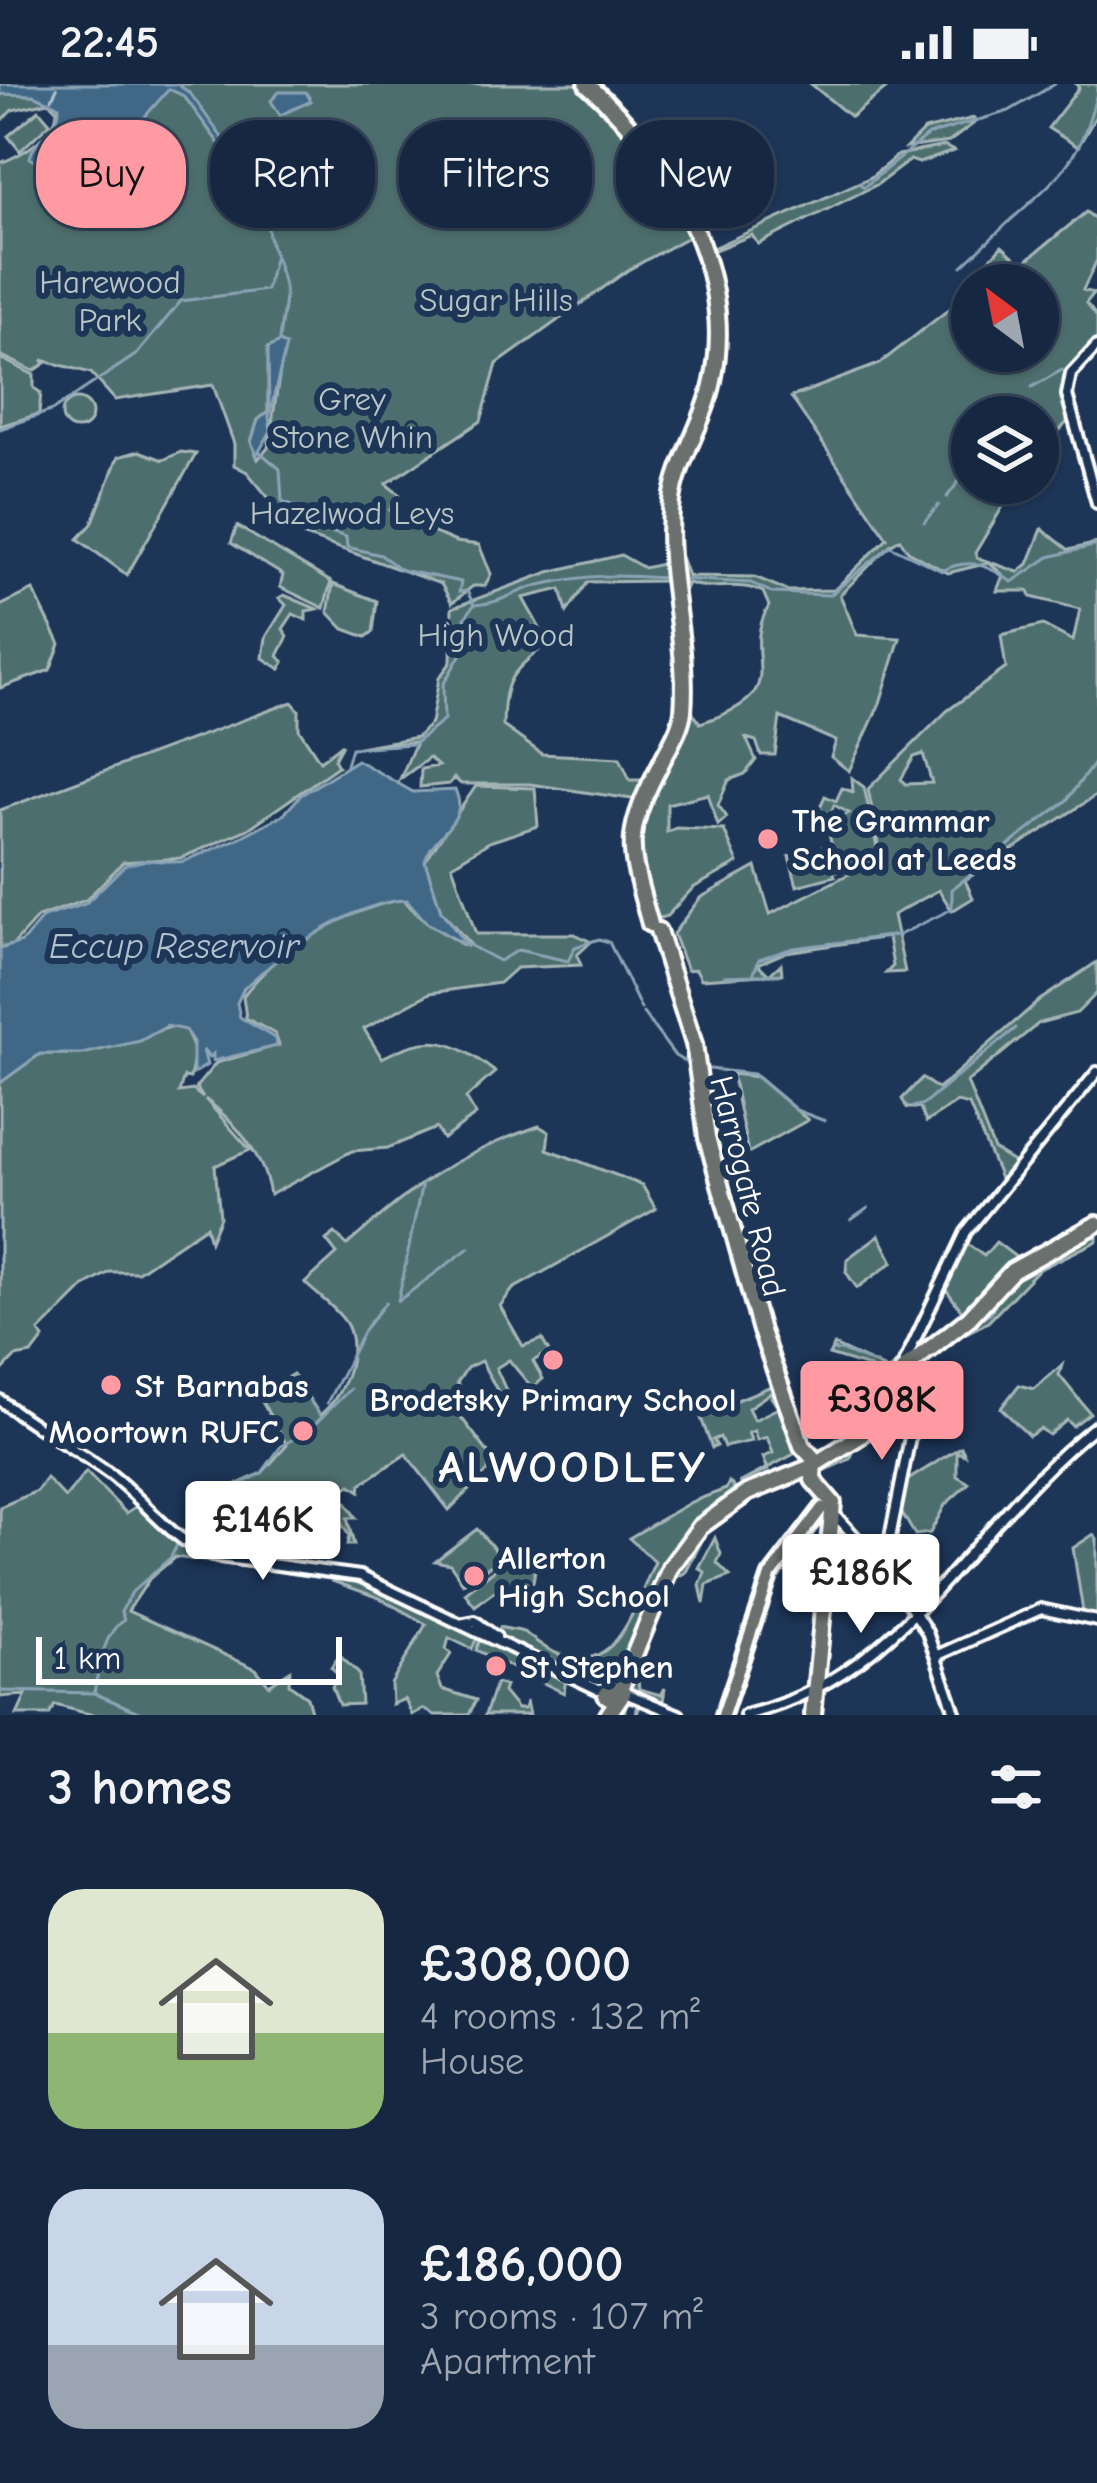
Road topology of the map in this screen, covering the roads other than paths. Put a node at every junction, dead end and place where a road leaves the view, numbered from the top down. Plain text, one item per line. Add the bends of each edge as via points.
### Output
1 (587, 84) edge
2 (1097, 346) edge
3 (1097, 503) edge
4 (690, 1040) junction
5 (1097, 1072) edge
6 (725, 1201) junction
7 (1097, 1224) edge
8 (911, 1360) junction
9 (0, 1400) edge
10 (1097, 1425) edge
11 (804, 1461) junction
12 (828, 1510) junction
13 (880, 1563) junction
14 (918, 1615) junction
15 (1097, 1621) edge
16 (938, 1655) junction
17 (614, 1698) edge
18 (812, 1699) edge
19 (679, 1715) edge
20 (723, 1715) edge
21 (745, 1715) edge
22 (956, 1715) edge

1 - 4 highway, Harrogate Road via 626,122 694,220 716,336 712,388 672,500 682,716 630,841 632,870
2 - 3 street via 1071,374 1067,395
4 - 6 highway, Harrogate Road
4 - 6 highway, Harrogate Road via 695,1109
5 - 8 street via 966,1232
6 - 11 highway, Harrogate Road
7 - 8 highway via 1022,1262 967,1320
8 - 11 highway via 865,1426
8 - 13 street via 910,1437
9 - 17 street via 108,1473 194,1548 360,1576
10 - 14 street via 1028,1484
11 - 12 highway, Harrogate Road
11 - 17 highway via 694,1534 670,1568
12 - 13 street
12 - 18 highway
12 - 20 main road via 770,1576
13 - 14 street
14 - 16 street
14 - 18 street
15 - 16 street via 1041,1609
16 - 22 street
17 - 19 street
18 - 21 street

